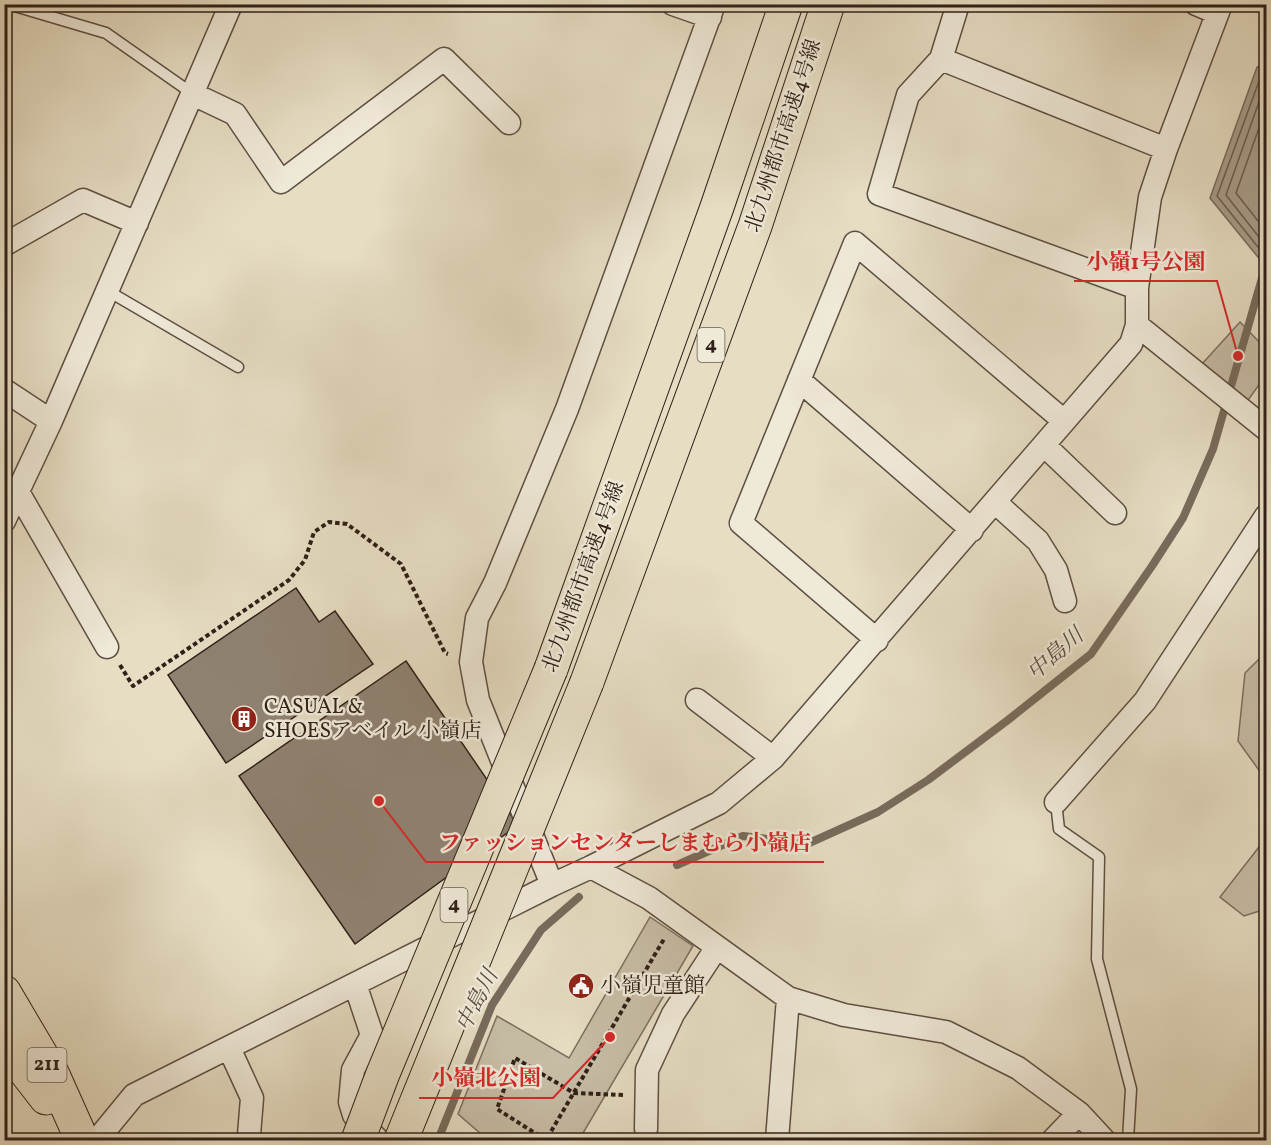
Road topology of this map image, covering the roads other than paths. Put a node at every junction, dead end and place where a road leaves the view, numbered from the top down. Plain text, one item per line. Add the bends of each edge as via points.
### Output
1 (8, 4) edge
2 (231, 4) edge
3 (673, 4) edge
4 (786, 4) edge
5 (828, 4) edge
6 (958, 4) edge
7 (1196, 4) edge
8 (1219, 9) edge
9 (712, 11) edge
10 (941, 59) junction
11 (193, 94) junction
12 (509, 123) dead end
13 (1166, 150) junction
14 (137, 223) junction
15 (4, 245) edge
16 (1137, 288) junction
17 (108, 291) junction
18 (1137, 325) junction
19 (238, 367) dead end
20 (799, 380) junction
21 (4, 390) edge
22 (51, 421) junction
23 (1064, 421) junction
24 (1266, 429) edge
25 (1044, 445) junction
26 (18, 492) junction
27 (995, 502) junction
28 (1115, 513) dead end
29 (1266, 516) edge
30 (4, 521) edge
31 (972, 530) junction
32 (1065, 601) dead end
33 (877, 640) junction
34 (108, 647) road end
35 (698, 700) dead end
36 (773, 758) junction
37 (1056, 802) joint
38 (591, 867) junction
39 (552, 885) junction
40 (717, 947) junction
41 (355, 984) junction
42 (4, 992) edge
43 (788, 998) junction
44 (4, 1044) edge
45 (229, 1048) junction
46 (1079, 1113) junction
47 (646, 1129) dead end
48 (80, 1140) edge
49 (97, 1140) edge
50 (250, 1140) edge
51 (358, 1140) edge
52 (378, 1140) edge
53 (401, 1140) edge
54 (777, 1140) edge
55 (1053, 1140) edge
56 (1104, 1140) edge
57 (1128, 1140) edge

1 - 11 lane via 106,33
2 - 11 street
3 - 9 street
4 - 51 highway, 北九州都市高速4号線 / 4, bridge via 551,669
5 - 53 highway, 北九州都市高速4号線 / 4, bridge via 755,226 587,682
6 - 10 street
7 - 8 street
8 - 13 street
9 - 39 street via 567,409 477,618 471,662 478,700
10 - 13 street
10 - 16 street via 908,95 879,194
11 - 12 street via 235,114 281,182 444,59
11 - 14 street
13 - 16 street via 1150,197
14 - 15 street via 83,200
14 - 17 street
16 - 18 street
17 - 19 lane
17 - 22 street
18 - 23 street via 1131,344
18 - 24 street
20 - 23 street via 855,243
20 - 31 street
20 - 33 street via 741,523
21 - 22 street
22 - 26 street
23 - 25 street
25 - 27 street
25 - 28 street
26 - 30 street
26 - 34 street
27 - 31 street
27 - 32 street via 1038,542 1056,570
29 - 37 street via 1145,701
31 - 33 street
33 - 36 street
35 - 36 street
36 - 38 street via 719,803
37 - 57 lane via 1059,829 1099,856 1097,959 1131,1089
38 - 39 street
38 - 40 street via 649,898
39 - 41 street
40 - 43 street
40 - 47 street via 673,1014 647,1070
41 - 45 street
41 - 52 street via 372,1035 353,1070 350,1102 354,1115
42 - 48 highway, 211 via 53,1075
43 - 46 street via 844,1015 946,1032 1018,1068
43 - 54 street
44 - 48 highway, 211
45 - 49 street via 134,1095
45 - 50 street via 252,1098
46 - 55 street
46 - 56 street

